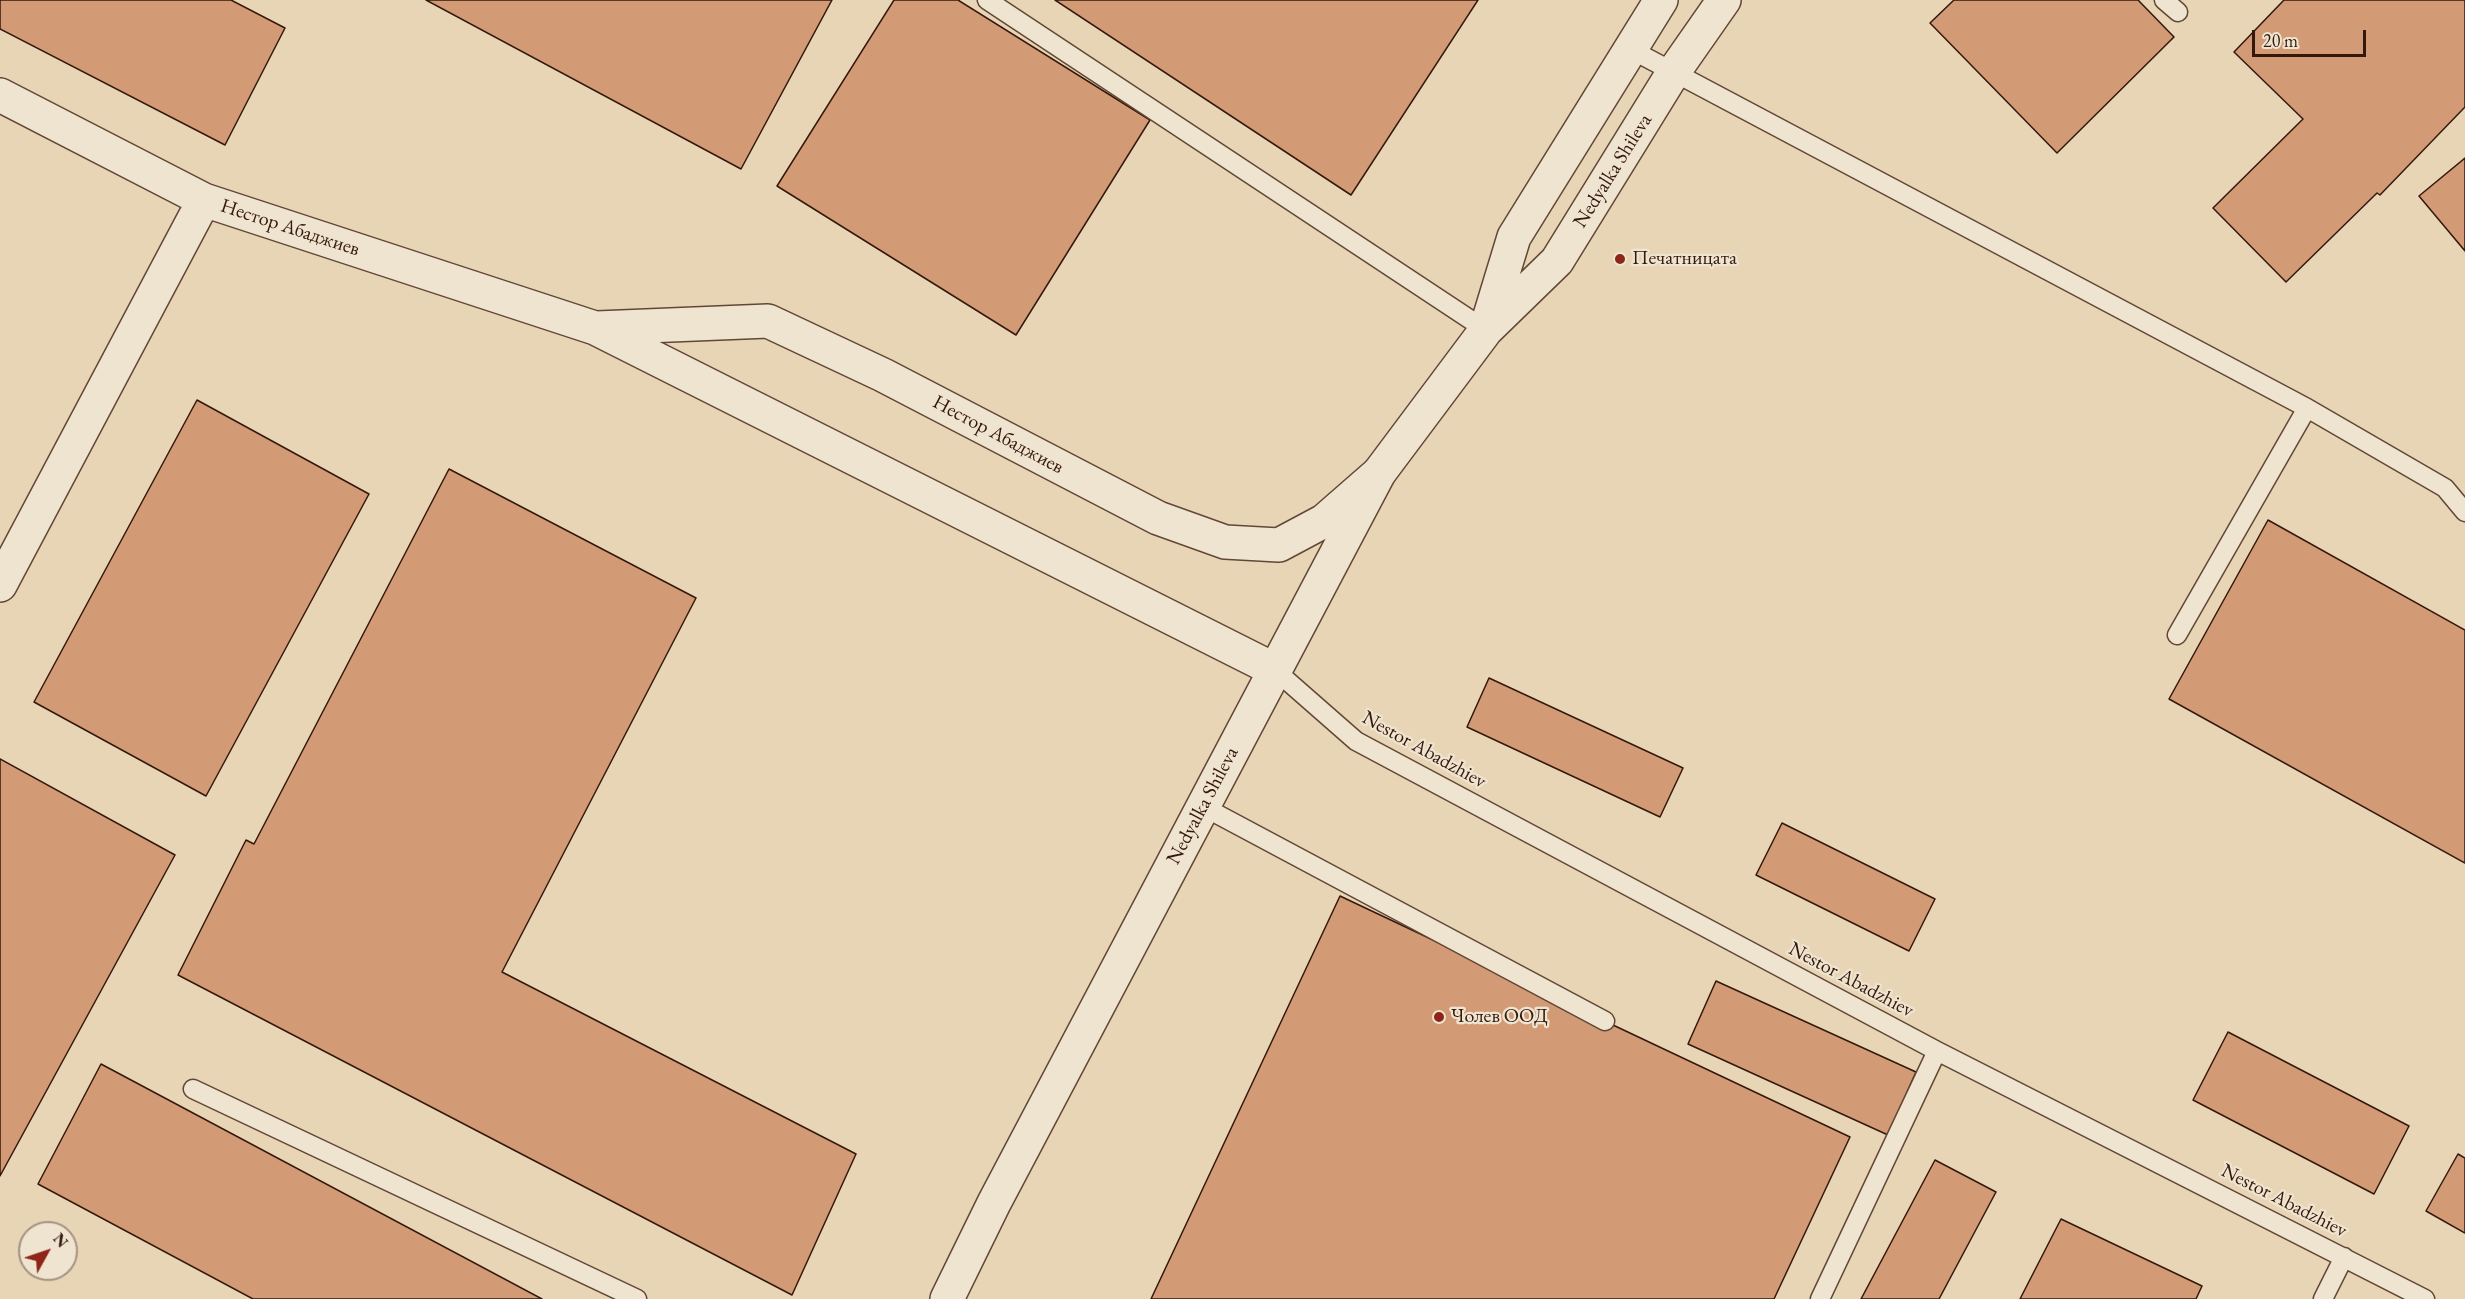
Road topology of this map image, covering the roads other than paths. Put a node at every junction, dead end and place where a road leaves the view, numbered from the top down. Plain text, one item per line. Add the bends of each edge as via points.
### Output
1 (987, 0) edge
2 (1661, 0) edge
3 (1724, 0) edge
4 (1632, 50) junction
5 (1673, 73) junction
6 (0, 95) edge
7 (204, 200) junction
8 (595, 328) junction
9 (1486, 330) junction
10 (2307, 408) junction
11 (1379, 473) junction
12 (2465, 512) edge
13 (0, 585) edge
14 (2177, 635) dead end
15 (1275, 670) junction
16 (1202, 806) junction
17 (1605, 1021) dead end
18 (1937, 1051) junction
19 (194, 1089) dead end
20 (2344, 1257) junction
21 (637, 1299) edge
22 (947, 1299) edge
23 (1820, 1299) edge
24 (2324, 1299) edge
25 (2425, 1299) edge

1 - 9 lane
2 - 4 street, Nedyalka Shileva
3 - 5 street, Nedyalka Shileva
4 - 5 lane
4 - 9 street, Nedyalka Shileva via 1514,237
5 - 9 street, Nedyalka Shileva via 1557,261
5 - 10 lane
6 - 7 street, Нестор Абаджиев
7 - 8 street, Нестор Абаджиев
7 - 13 street
8 - 11 street, Нестор Абаджиев via 768,321 883,375 1158,518 1225,542 1279,545 1324,521
8 - 15 street, Нестор Абаджиев
9 - 11 street, Nedyalka Shileva
10 - 12 lane via 2445,488
10 - 14 lane
11 - 15 street, Nedyalka Shileva
15 - 16 street, Nedyalka Shileva
15 - 18 lane, Nestor Abadzhiev via 1356,741
16 - 17 lane
16 - 22 street, Nedyalka Shileva
18 - 20 lane, Nestor Abadzhiev
18 - 23 lane
19 - 21 lane
20 - 24 lane
20 - 25 lane, Nestor Abadzhiev

